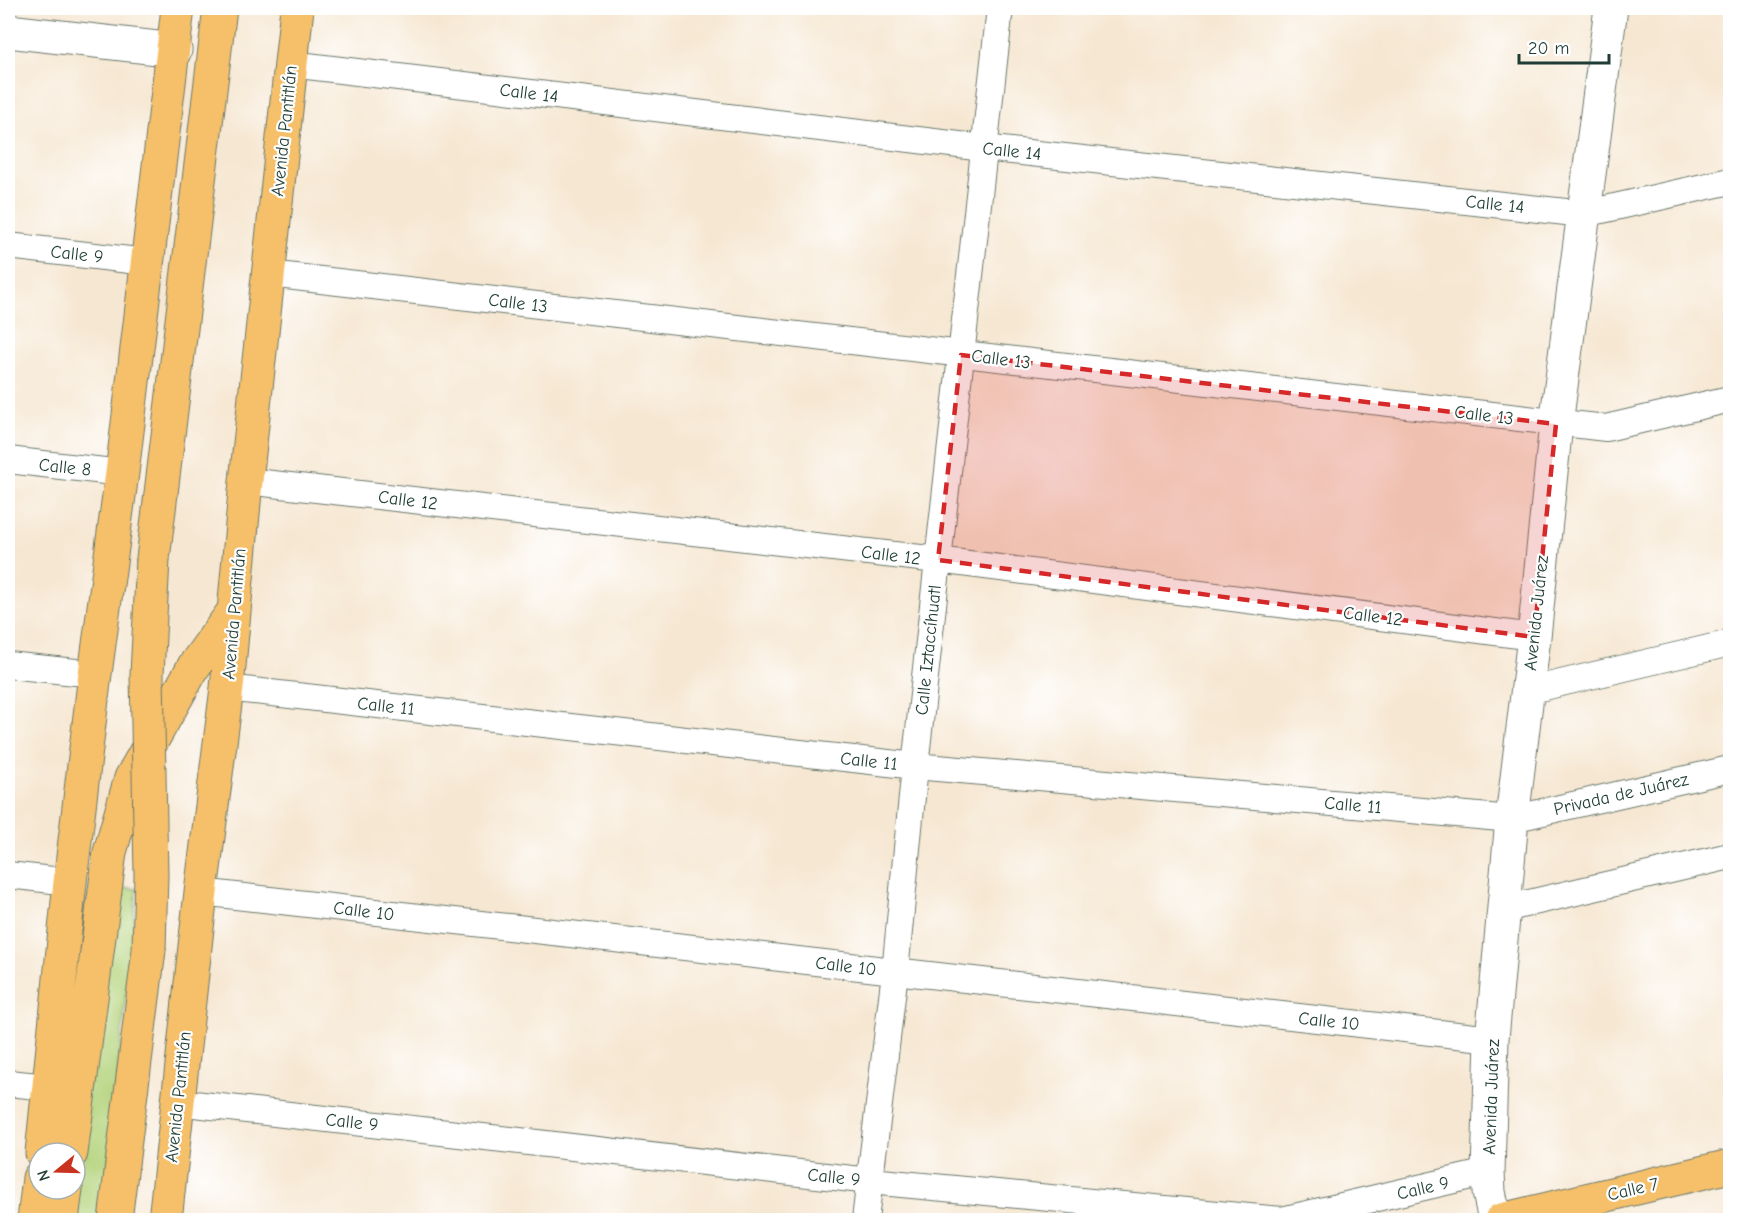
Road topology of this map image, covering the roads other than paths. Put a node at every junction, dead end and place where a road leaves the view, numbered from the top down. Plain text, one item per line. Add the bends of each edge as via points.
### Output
1 (178, 8) edge
2 (220, 8) edge
3 (297, 8) edge
4 (1000, 8) edge
5 (1611, 8) edge
6 (8, 31) edge
7 (174, 50) junction
8 (291, 64) junction
9 (984, 148) junction
10 (1731, 181) edge
11 (1584, 214) junction
12 (8, 246) edge
13 (147, 262) junction
14 (269, 274) junction
15 (961, 355) junction
16 (1731, 399) edge
17 (1556, 424) junction
18 (8, 460) edge
19 (122, 473) junction
20 (246, 482) junction
21 (938, 560) junction
22 (234, 610) junction
23 (1534, 637) junction
24 (1731, 643) edge
25 (8, 665) edge
26 (95, 674) junction
27 (227, 688) junction
28 (1527, 691) junction
29 (915, 766) junction
30 (1731, 769) edge
31 (1512, 819) junction
32 (1731, 856) edge
33 (8, 874) edge
34 (70, 882) junction
35 (201, 892) junction
36 (1504, 909) junction
37 (895, 972) junction
38 (1492, 1039) junction
39 (8, 1083) edge
40 (49, 1087) junction
41 (177, 1102) junction
42 (43, 1141) edge
43 (73, 1141) edge
44 (1731, 1166) edge
45 (1488, 1172) junction
46 (870, 1181) junction
47 (36, 1201) edge
48 (64, 1201) edge
49 (1282, 1220) edge
50 (34, 1221) edge
51 (62, 1221) edge
52 (115, 1221) edge
53 (165, 1221) edge
54 (865, 1221) edge
55 (1495, 1221) edge
56 (1501, 1221) edge

1 - 7 main road
2 - 52 main road, bridge via 153,559 147,674 149,950
3 - 8 main road, Avenida Pantitlán
4 - 9 street, Calle Iztaccíhuatl
5 - 11 street, Avenida Juárez
6 - 7 street
7 - 13 main road
8 - 9 street, Calle 14
8 - 14 main road, Avenida Pantitlán
9 - 11 street, Calle 14
9 - 15 street, Calle Iztaccíhuatl
10 - 11 street, Calle 14
11 - 17 street, Avenida Juárez
12 - 13 street, Calle 9
13 - 19 main road
14 - 15 street, Calle 13
14 - 20 main road, Avenida Pantitlán
15 - 17 street, Calle 13
15 - 21 street, Calle Iztaccíhuatl
16 - 17 street, Calle 13 via 1606,428
17 - 23 street, Avenida Juárez
18 - 19 street, Calle 8
19 - 26 main road
20 - 21 street, Calle 12
20 - 22 main road, Avenida Pantitlán
21 - 23 street, Calle 12
21 - 29 street, Calle Iztaccíhuatl
22 - 27 main road, Avenida Pantitlán
22 - 43 main road via 194,666 131,778 110,852
23 - 28 street, Avenida Juárez
24 - 28 street
25 - 26 street
26 - 34 main road
27 - 29 street, Calle 11
27 - 35 main road, Avenida Pantitlán
28 - 31 street, Avenida Juárez
29 - 31 street, Calle 11
29 - 37 street, Calle Iztaccíhuatl
30 - 31 street, Privada de Juárez
31 - 36 street, Avenida Juárez
32 - 36 street
33 - 34 street
34 - 40 main road
35 - 37 street, Calle 10
35 - 41 main road, Avenida Pantitlán
36 - 38 street, Avenida Juárez
37 - 38 street, Calle 10
37 - 46 street, Calle Iztaccíhuatl
38 - 45 street, Avenida Juárez
39 - 40 street
40 - 42 main road
41 - 46 street, Calle 9
41 - 53 main road, Avenida Pantitlán
44 - 56 main road, Calle 7
45 - 49 street, Calle 9
45 - 55 street, Avenida Juárez
46 - 49 street, Calle 9
46 - 54 street, Calle Iztaccíhuatl
47 - 50 main road
48 - 51 main road

